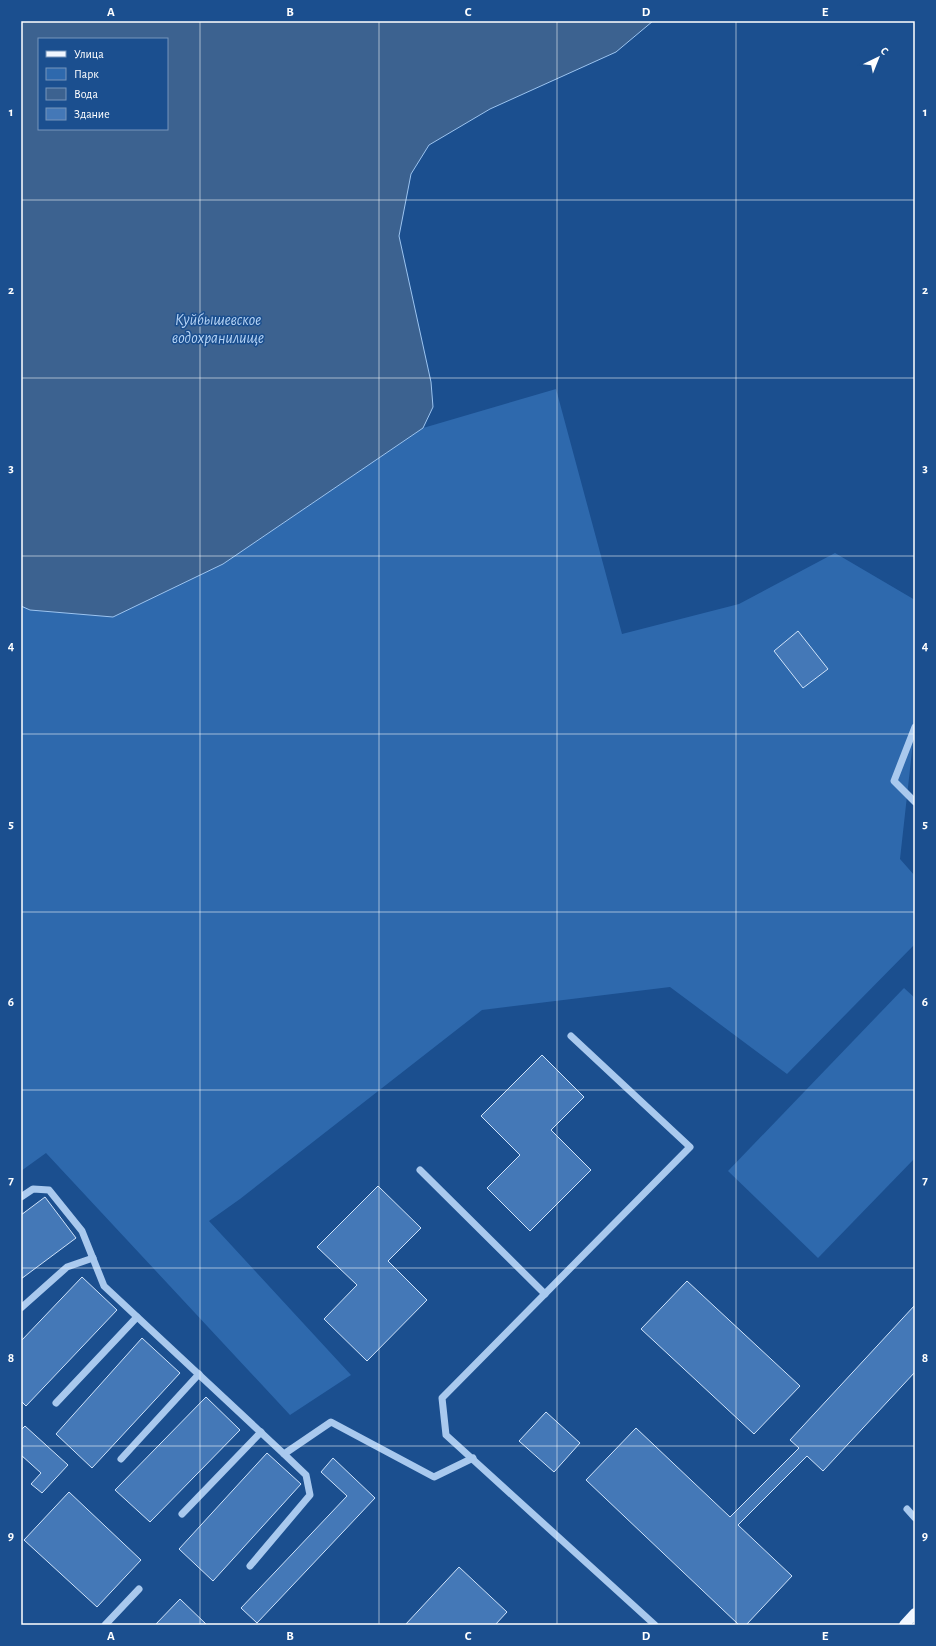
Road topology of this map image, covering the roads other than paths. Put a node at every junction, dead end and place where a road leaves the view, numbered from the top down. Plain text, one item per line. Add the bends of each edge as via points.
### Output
1 (915, 727) edge
2 (915, 802) edge
3 (572, 1036) dead end
4 (420, 1170) dead end
5 (21, 1197) edge
6 (93, 1258) junction
7 (544, 1294) junction
8 (21, 1308) edge
9 (137, 1317) junction
10 (199, 1374) junction
11 (56, 1403) dead end
12 (261, 1432) junction
13 (284, 1454) junction
14 (473, 1458) junction
15 (120, 1459) dead end
16 (907, 1509) dead end
17 (182, 1514) dead end
18 (915, 1518) edge
19 (250, 1566) dead end
20 (139, 1589) dead end
21 (915, 1613) edge
22 (105, 1625) edge
23 (655, 1625) edge
24 (904, 1625) edge

1 - 2 lane via 894,781
3 - 7 lane via 690,1147
4 - 7 lane
5 - 6 lane via 33,1188 49,1190 82,1232
6 - 8 lane via 67,1268
6 - 9 lane via 104,1286
7 - 14 lane via 442,1398 446,1435
9 - 10 lane
9 - 11 lane
10 - 12 lane
10 - 15 lane
12 - 13 lane
12 - 17 lane
13 - 14 lane via 331,1422 434,1478
13 - 19 lane via 306,1475 310,1495
14 - 23 lane
16 - 18 lane
20 - 22 lane
21 - 24 main road

